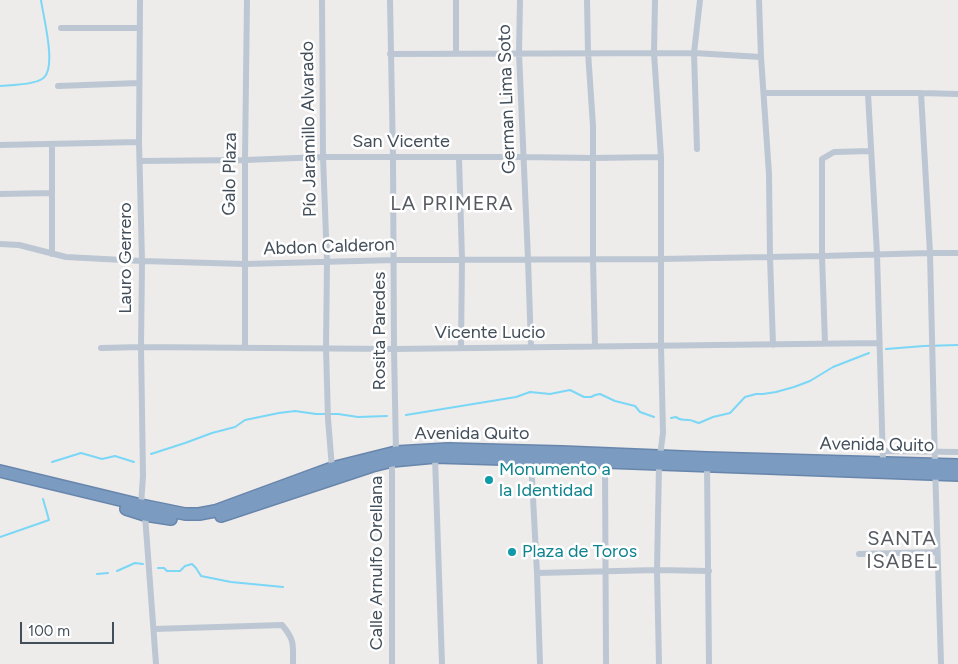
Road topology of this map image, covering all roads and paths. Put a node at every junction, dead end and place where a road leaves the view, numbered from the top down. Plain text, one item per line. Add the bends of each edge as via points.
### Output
1 (140, 0) edge
2 (247, 0) edge
3 (322, 0) edge
4 (390, 0) edge
5 (456, 0) edge
6 (520, 0) edge
7 (588, 0) edge
8 (655, 0) edge
9 (700, 0) edge
10 (759, 0) edge
11 (61, 28) dead end
12 (140, 28) junction
13 (588, 52) junction
14 (519, 53) junction
15 (654, 53) junction
16 (694, 53) junction
17 (390, 54) junction
18 (456, 54) junction
19 (760, 57) junction
20 (140, 83) junction
21 (58, 86) dead end
22 (764, 93) junction
23 (921, 93) junction
24 (868, 94) junction
25 (958, 94) edge
26 (139, 142) junction
27 (52, 144) junction
28 (0, 145) edge
29 (697, 149) dead end
30 (871, 151) junction
31 (523, 156) junction
32 (323, 157) junction
33 (393, 157) junction
34 (459, 157) junction
35 (661, 157) junction
36 (593, 158) junction
37 (245, 160) junction
38 (140, 161) junction
39 (52, 193) junction
40 (0, 194) edge
41 (0, 244) edge
42 (930, 252) junction
43 (958, 253) edge
44 (52, 254) junction
45 (877, 254) junction
46 (770, 256) junction
47 (822, 256) junction
48 (462, 259) junction
49 (528, 259) junction
50 (593, 259) junction
51 (661, 259) junction
52 (394, 260) junction
53 (142, 262) junction
54 (326, 262) junction
55 (245, 264) junction
56 (825, 343) junction
57 (879, 343) junction
58 (773, 345) junction
59 (595, 346) junction
60 (660, 346) junction
61 (141, 347) junction
62 (245, 347) junction
63 (461, 347) junction
64 (101, 348) dead end
65 (326, 348) junction
66 (394, 348) junction
67 (531, 348) junction
68 (958, 452) edge
69 (394, 456) junction
70 (435, 457) junction
71 (883, 457) junction
72 (531, 460) junction
73 (660, 460) junction
74 (605, 462) junction
75 (935, 463) junction
76 (958, 465) edge
77 (707, 466) junction
78 (332, 468) junction
79 (0, 470) edge
80 (958, 475) edge
81 (0, 478) edge
82 (143, 510) junction
83 (937, 552) junction
84 (859, 554) dead end
85 (657, 570) junction
86 (605, 571) junction
87 (709, 571) junction
88 (537, 573) junction
89 (154, 629) junction
90 (156, 664) edge
91 (293, 664) edge
92 (392, 664) edge
93 (442, 664) edge
94 (540, 664) edge
95 (606, 664) edge
96 (659, 664) edge
97 (710, 664) edge
98 (941, 664) edge

1 - 12 street, Lauro Gerrero
2 - 37 street, Galo Plaza
3 - 32 street, Pío Jaramillo Alvarado
4 - 17 street, Rosita Paredes
5 - 18 street
6 - 14 street, German Lima Soto
7 - 13 street
8 - 15 street
9 - 16 street
10 - 19 street
11 - 12 street
12 - 20 street, Lauro Gerrero
13 - 14 street
13 - 15 street
13 - 36 street
14 - 18 street
14 - 31 street, German Lima Soto
15 - 16 street
15 - 35 street
16 - 19 street
16 - 29 street
17 - 18 street
17 - 33 street, Rosita Paredes
19 - 22 street
20 - 21 street
20 - 26 street, Lauro Gerrero
22 - 24 street
22 - 46 street
23 - 24 street
23 - 25 street
23 - 42 street
24 - 30 street
26 - 27 street
26 - 38 street, Lauro Gerrero
27 - 28 street
27 - 39 street
30 - 45 street
30 - 47 street via 834,152 822,159
31 - 34 street, San Vicente
31 - 36 street, San Vicente
31 - 49 street, German Lima Soto
32 - 33 street, San Vicente
32 - 37 street, San Vicente
32 - 54 street, Pío Jaramillo Alvarado
33 - 34 street, San Vicente
33 - 52 street, Rosita Paredes
34 - 48 street
35 - 36 street, San Vicente
35 - 51 street
36 - 50 street
37 - 38 street, San Vicente
37 - 55 street, Galo Plaza
38 - 53 street, Lauro Gerrero
39 - 40 street
39 - 44 street
41 - 44 street, Abdon Calderon via 19,245
42 - 43 street, Abdon Calderon
42 - 45 street, Abdon Calderon
42 - 75 street
44 - 53 street, Abdon Calderon
45 - 47 street, Abdon Calderon
45 - 57 street
46 - 47 street, Abdon Calderon
46 - 51 street, Abdon Calderon
46 - 58 street
47 - 56 street
48 - 49 street, Abdon Calderon
48 - 52 street, Abdon Calderon
48 - 63 street
49 - 50 street, Abdon Calderon
49 - 67 street, German Lima Soto
50 - 51 street, Abdon Calderon
50 - 59 street
51 - 60 street
52 - 54 street, Abdon Calderon
52 - 66 street, Rosita Paredes
53 - 55 street, Abdon Calderon
53 - 61 street, Lauro Gerrero
54 - 55 street, Abdon Calderon
54 - 65 street, Pío Jaramillo Alvarado
55 - 62 street, Galo Plaza
56 - 57 street, Vicente Lucio
56 - 58 street, Vicente Lucio
57 - 71 street
58 - 60 street, Vicente Lucio
59 - 60 street, Vicente Lucio
59 - 67 street, Vicente Lucio
60 - 73 street via 663,433
61 - 62 street, Vicente Lucio
61 - 64 street, Vicente Lucio
61 - 82 street, Lauro Gerrero
62 - 65 street, Vicente Lucio
63 - 66 street, Vicente Lucio
63 - 67 street, Vicente Lucio
65 - 66 street, Vicente Lucio
65 - 78 street, Pío Jaramillo Alvarado
66 - 69 street, Rosita Paredes
68 - 75 street
69 - 70 highway, Avenida Quito
69 - 73 highway, Avenida Quito via 448,449
69 - 78 highway, Avenida Quito
69 - 82 highway, Avenida Quito via 199,522
69 - 92 street, Calle Arnulfo Orellana
70 - 72 highway, Avenida Quito
70 - 93 street
71 - 73 highway, Avenida Quito
71 - 75 highway, Avenida Quito
72 - 74 highway, Avenida Quito
72 - 88 street
73 - 74 highway, Avenida Quito
73 - 77 highway, Avenida Quito
73 - 85 street
74 - 86 street
75 - 76 highway, Avenida Quito
75 - 77 highway, Avenida Quito
75 - 80 highway, Avenida Quito
75 - 83 street
77 - 87 street
78 - 82 highway, Avenida Quito via 215,511 185,514
79 - 82 highway, Avenida Quito
81 - 82 highway, Avenida Quito
82 - 89 street, Lauro Gerrero
83 - 84 street
83 - 98 street
85 - 86 street
85 - 87 street
85 - 96 street
86 - 88 street
86 - 95 street
87 - 97 street
88 - 94 street
89 - 90 street, Lauro Gerrero
89 - 91 street via 282,625 293,641

